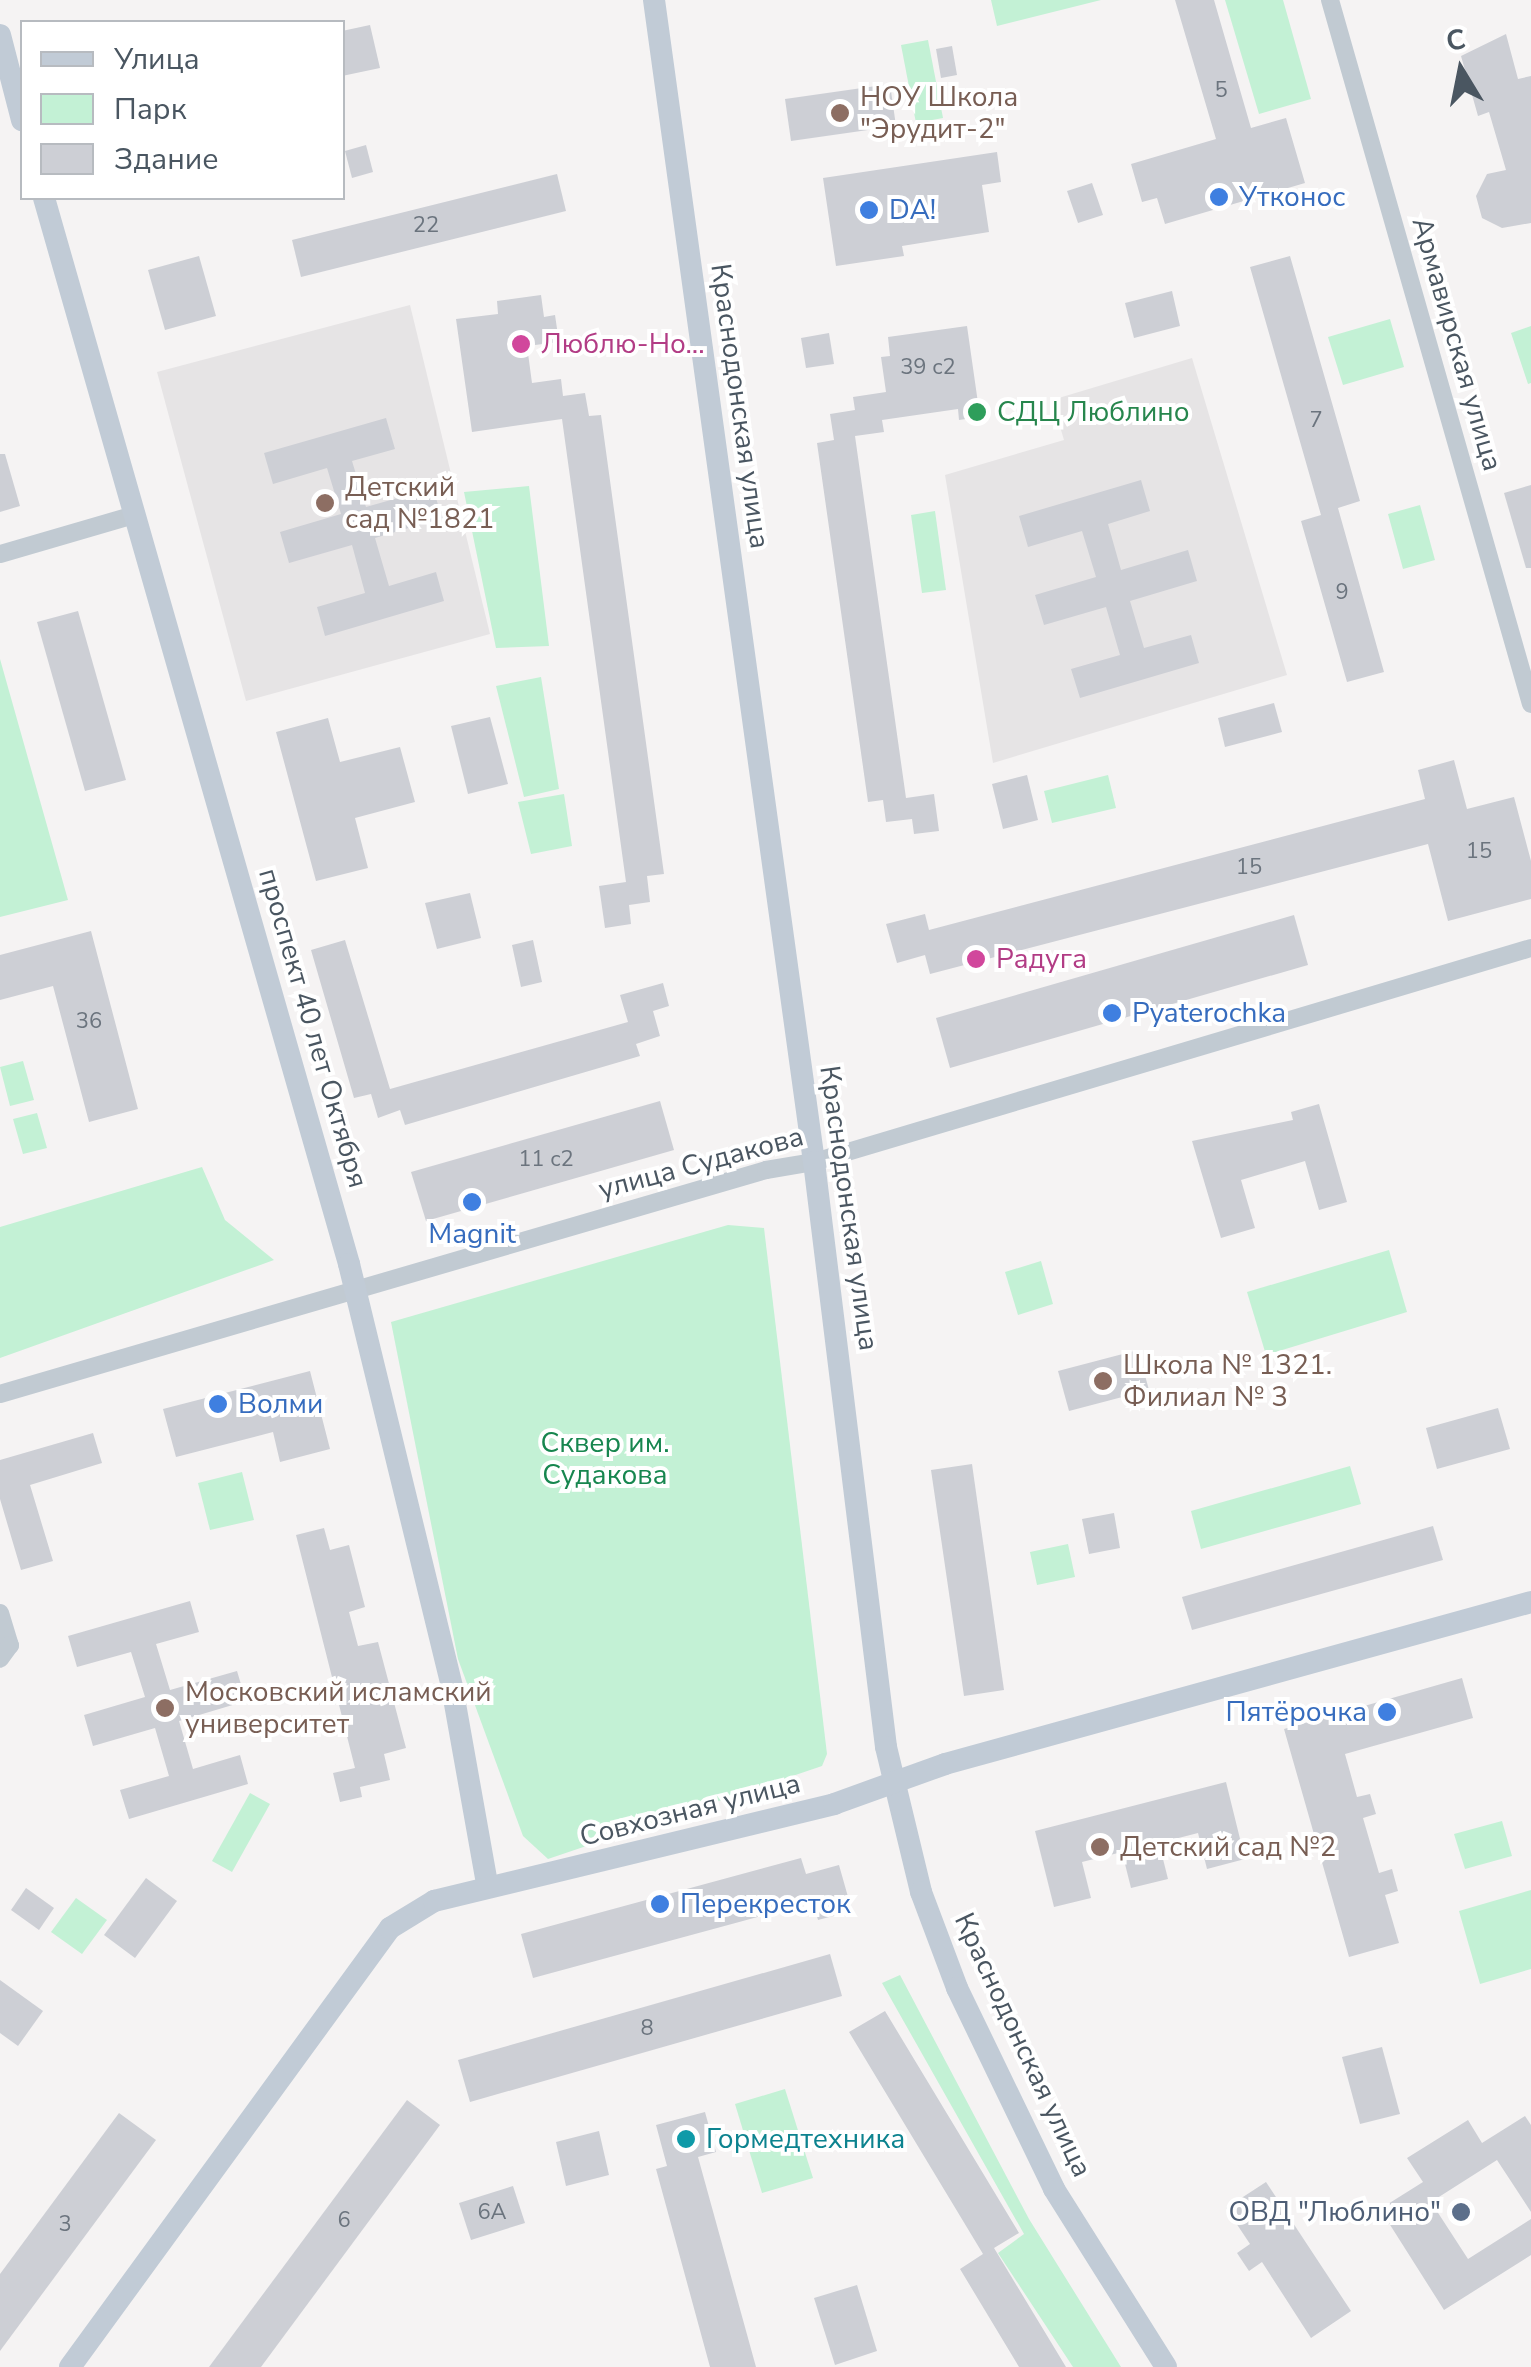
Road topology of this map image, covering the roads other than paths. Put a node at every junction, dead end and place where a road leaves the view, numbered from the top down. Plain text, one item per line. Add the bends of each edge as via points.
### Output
1 (654, 0) edge
2 (1330, 0) edge
3 (0, 34) edge
4 (20, 112) edge
5 (45, 200) edge
6 (134, 515) junction
7 (0, 554) edge
8 (1531, 704) edge
9 (1531, 948) edge
10 (814, 1162) junction
11 (355, 1292) junction
12 (0, 1394) edge
13 (1531, 1602) edge
14 (0, 1612) edge
15 (0, 1659) edge
16 (895, 1782) junction
17 (487, 1884) junction
18 (70, 2367) edge
19 (1166, 2367) edge

1 - 10 street, Краснодонская улица
2 - 8 street, Армавирская улица
3 - 4 street
5 - 6 street, проспект 40 лет Октября
6 - 7 street
6 - 11 street, проспект 40 лет Октября
9 - 10 street, улица Судакова
10 - 11 street, улица Судакова via 766,1170
10 - 16 street, Краснодонская улица
11 - 12 street, улица Судакова
11 - 17 street, проспект 40 лет Октября via 452,1687
13 - 16 street, Совхозная улица
14 - 15 street via 10,1645
16 - 17 street, Совхозная улица via 544,1879
16 - 19 street, Краснодонская улица via 921,1892 956,1988 1054,2189
17 - 18 street, Совхозная улица via 434,1901 390,1928

